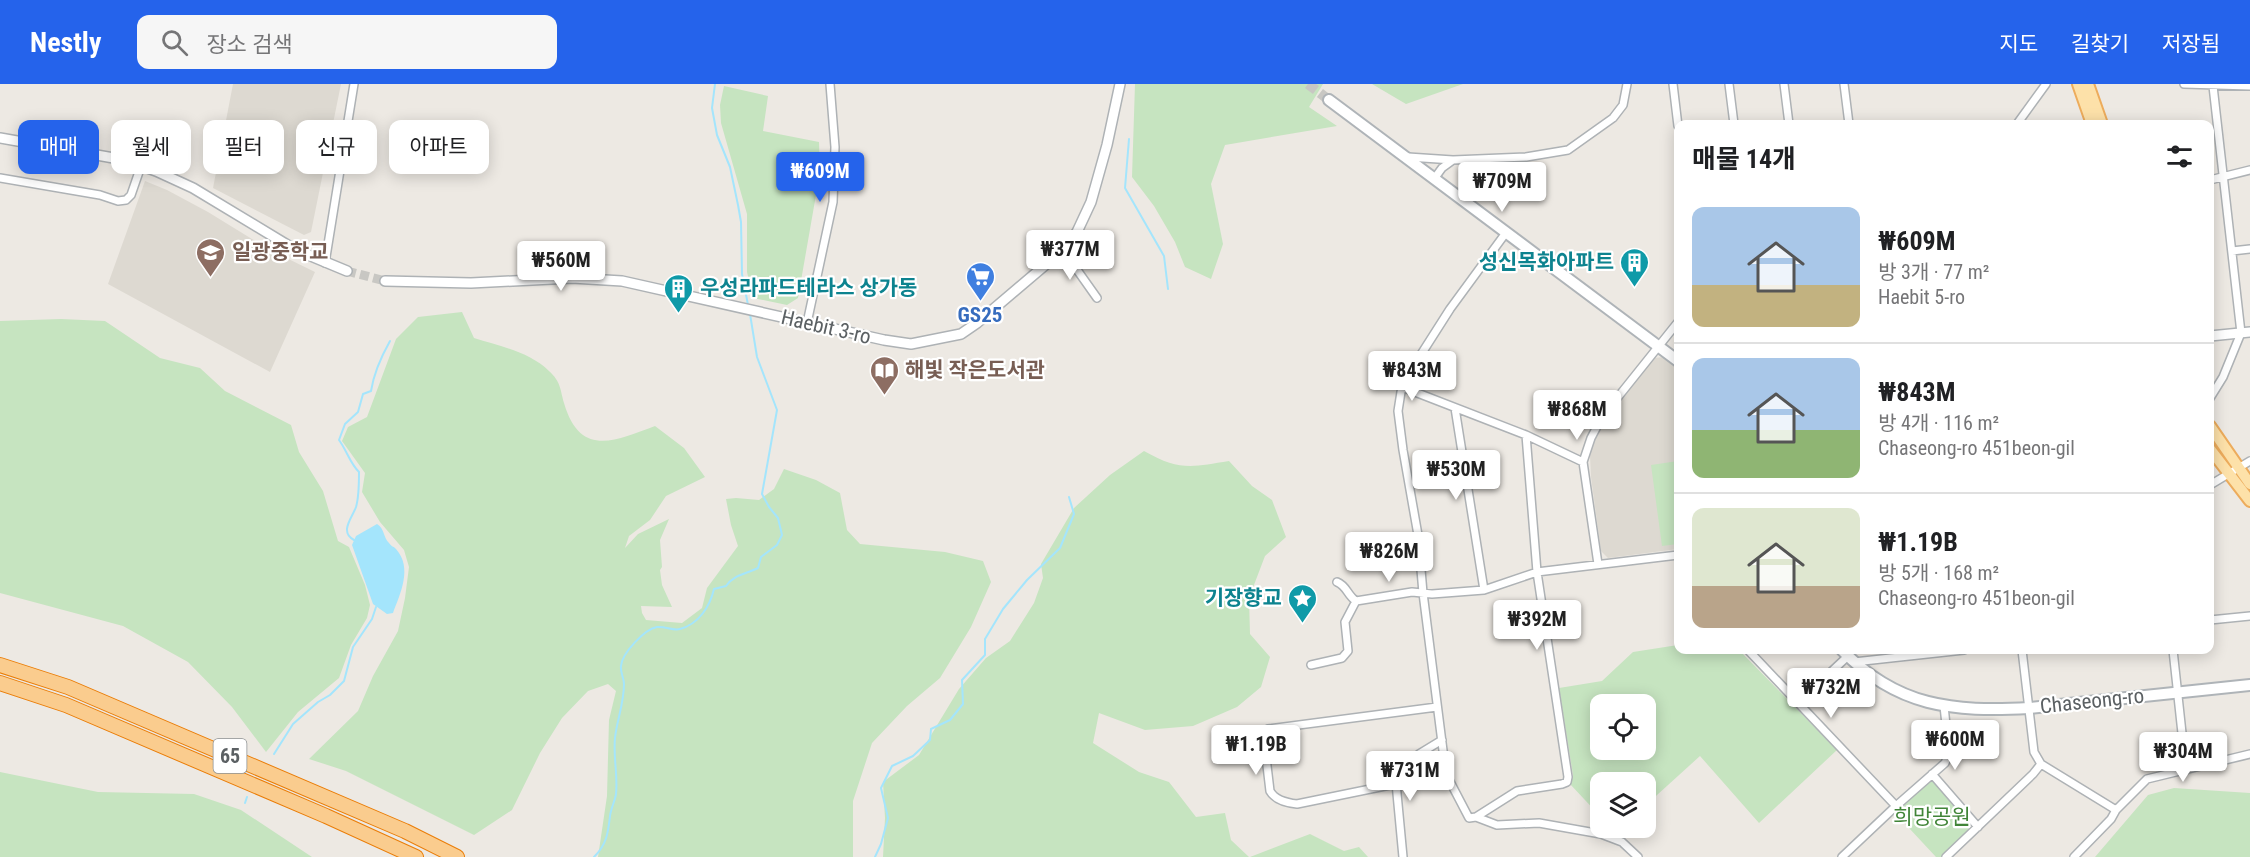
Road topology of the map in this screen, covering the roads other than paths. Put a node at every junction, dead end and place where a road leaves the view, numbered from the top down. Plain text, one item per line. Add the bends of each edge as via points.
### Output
1 (354, 84) edge
2 (830, 84) edge
3 (1120, 84) edge
4 (1627, 84) edge
5 (1673, 84) edge
6 (1729, 84) edge
7 (1784, 84) edge
8 (1844, 84) edge
9 (2046, 84) edge
10 (2078, 84) edge
11 (2088, 84) edge
12 (2184, 84) edge
13 (2212, 86) junction
14 (2250, 86) edge
15 (1329, 100) tunnel mouth
16 (2088, 100) junction
17 (1677, 120) edge
18 (1734, 120) edge
19 (1788, 120) edge
20 (1848, 120) edge
21 (2021, 120) edge
22 (2091, 120) edge
23 (2100, 120) edge
24 (0, 138) edge
25 (1402, 156) junction
26 (111, 157) edge
27 (1453, 160) junction
28 (2250, 170) edge
29 (138, 174) edge
30 (160, 174) edge
31 (2223, 177) junction
32 (0, 178) edge
33 (1434, 179) junction
34 (2214, 179) edge
35 (1505, 234) junction
36 (2250, 249) edge
37 (1063, 250) junction
38 (2232, 251) junction
39 (325, 263) junction
40 (347, 271) tunnel mouth
41 (385, 281) tunnel mouth
42 (1097, 298) dead end
43 (807, 322) junction
44 (1674, 327) edge
45 (2246, 332) edge
46 (2214, 336) edge
47 (1660, 346) junction
48 (1674, 358) edge
49 (1402, 387) junction
50 (2214, 392) edge
51 (1455, 408) junction
52 (2214, 434) edge
53 (1526, 435) junction
54 (2214, 453) edge
55 (2250, 461) edge
56 (1583, 462) junction
57 (2233, 471) junction
58 (2214, 483) edge
59 (2250, 484) edge
60 (2250, 501) edge
61 (1674, 555) edge
62 (1598, 564) junction
63 (1537, 572) junction
64 (1336, 582) dead end
65 (1484, 590) junction
66 (1423, 593) junction
67 (1356, 601) junction
68 (2250, 615) edge
69 (2214, 620) edge
70 (1752, 654) edge
71 (1887, 654) edge
72 (2022, 654) edge
73 (2173, 654) edge
74 (1848, 656) edge
75 (0, 665) edge
76 (1311, 665) dead end
77 (0, 683) edge
78 (2250, 685) edge
79 (2178, 693) junction
80 (1798, 703) junction
81 (1437, 706) junction
82 (1944, 706) junction
83 (2029, 708) junction
84 (1442, 740) junction
85 (2250, 754) edge
86 (2041, 764) junction
87 (1445, 768) junction
88 (2186, 770) junction
89 (1932, 774) junction
90 (1399, 779) junction
91 (1896, 806) junction
92 (2116, 810) junction
93 (1476, 818) junction
94 (1978, 827) junction
95 (416, 857) edge
96 (457, 857) edge
97 (1403, 857) edge
98 (1638, 857) edge
99 (1842, 857) edge
100 (1946, 857) edge
101 (2074, 857) edge

1 - 39 street
2 - 43 street via 835,147 832,202
3 - 37 street, Haebit 3-ro via 1092,202
4 - 27 street via 1623,105 1613,118 1568,150 1526,157
5 - 17 street
6 - 18 street
7 - 19 street
8 - 20 street
9 - 21 street
10 - 16 main road
11 - 16 main road
12 - 13 street
13 - 14 street
13 - 31 street
15 - 25 main road
16 - 22 main road
16 - 23 main road
24 - 26 street
25 - 27 street
25 - 33 main road
27 - 33 street
28 - 31 street
29 - 32 street via 131,195 118,201
30 - 39 street via 193,188 278,240
31 - 34 street
31 - 38 street
33 - 35 main road
35 - 47 main road
35 - 49 street via 1450,309
36 - 38 street
37 - 42 street
37 - 43 street, Haebit 3-ro via 961,334 911,344
38 - 45 street
39 - 40 street
41 - 43 street, Haebit 3-ro via 622,281
44 - 47 street
45 - 46 street
45 - 50 street
47 - 48 main road
47 - 56 street via 1602,417
49 - 51 street
49 - 66 street via 1398,411
51 - 53 street
51 - 65 street
52 - 57 main road
53 - 56 street
53 - 63 street
54 - 57 main road
55 - 57 street
56 - 62 street
57 - 58 street
57 - 59 main road
57 - 60 main road
61 - 62 street
62 - 63 street
63 - 65 street
63 - 93 street via 1567,782 1517,791
64 - 67 street
65 - 66 street
66 - 67 street
66 - 81 street
67 - 76 street via 1345,622 1348,651 1342,658
68 - 69 street
70 - 80 street
71 - 74 street
72 - 83 street
73 - 79 street
74 - 80 street
74 - 82 main road, Chaseong-ro via 1891,689
75 - 96 highway, 65 via 68,687 405,831
77 - 95 highway, 65 via 66,705
78 - 79 main road, Chaseong-ro
79 - 83 main road, Chaseong-ro
79 - 88 street
80 - 91 street
81 - 84 street
81 - 90 street via 1263,732 1270,791 1285,802 1297,804 1382,788
82 - 83 main road, Chaseong-ro
82 - 89 street via 1949,753 1945,763
83 - 86 street via 2034,752
84 - 87 street
84 - 90 street via 1419,754
85 - 88 street
86 - 92 street
86 - 94 street
87 - 90 street
87 - 93 street via 1448,781 1470,818
88 - 92 street via 2147,779
89 - 91 street
89 - 94 street
90 - 97 street via 1396,791
91 - 99 street
92 - 101 street
93 - 98 street via 1497,825 1539,823 1581,830 1610,837
94 - 100 street

